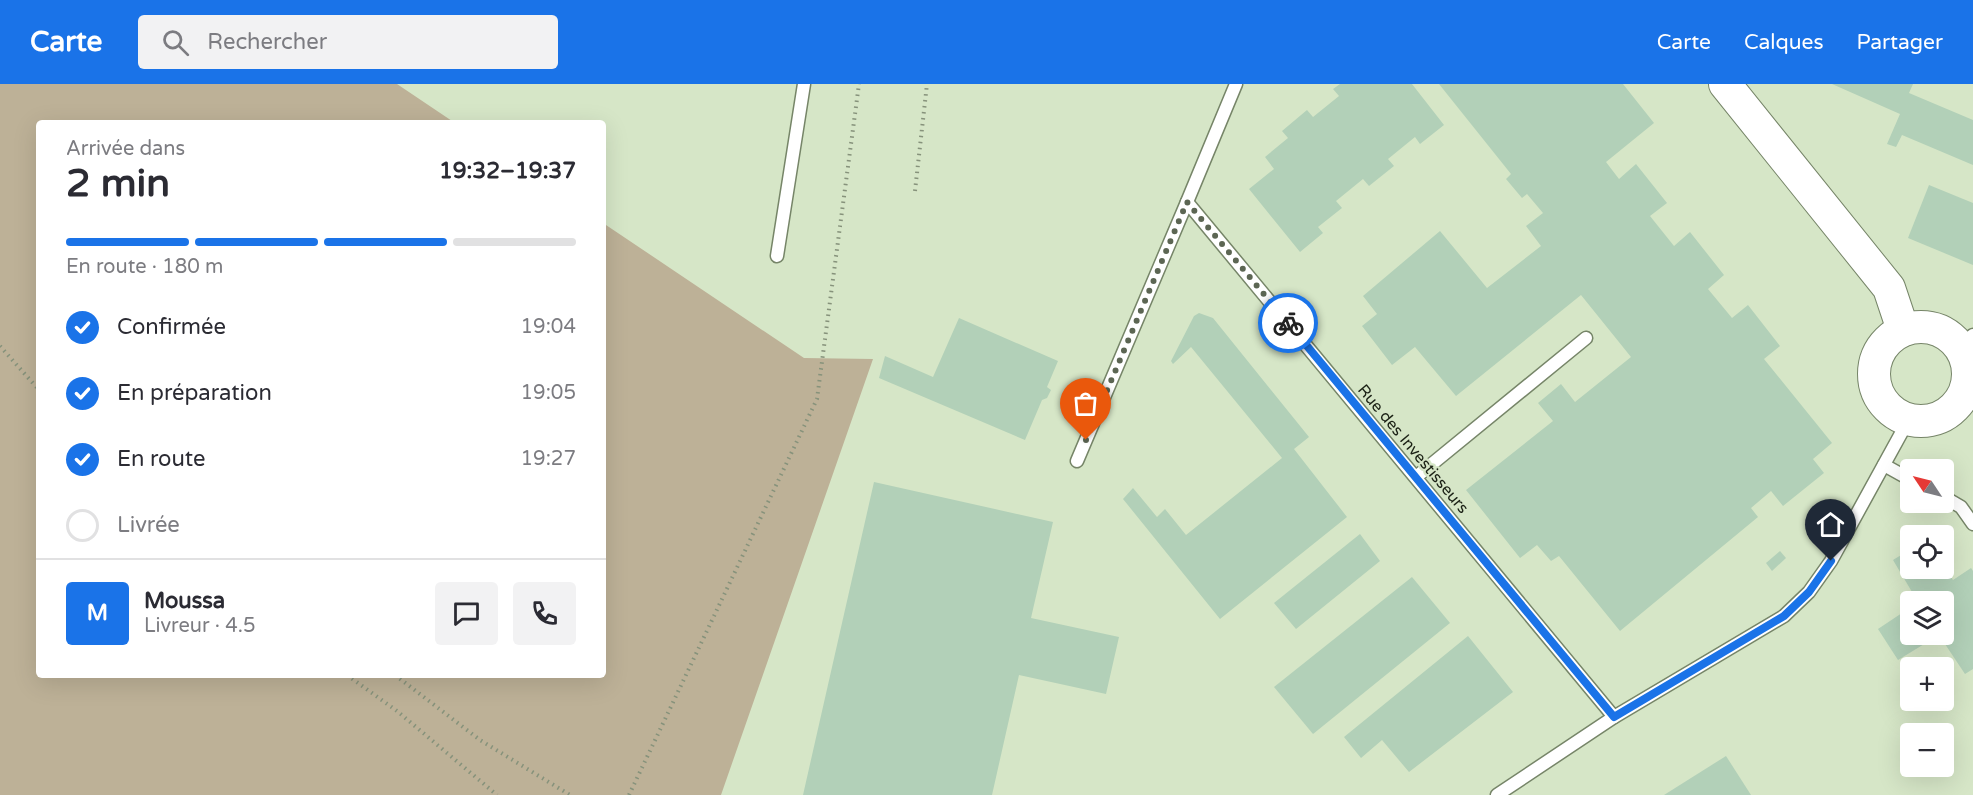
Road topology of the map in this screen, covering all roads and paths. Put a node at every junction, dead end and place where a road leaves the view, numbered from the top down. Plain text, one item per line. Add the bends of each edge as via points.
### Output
1 (804, 84) edge
2 (859, 84) edge
3 (927, 84) edge
4 (1236, 84) edge
5 (1725, 84) edge
6 (915, 191) dead end
7 (1187, 202) junction
8 (777, 256) dead end
9 (1903, 330) junction
10 (1586, 338) dead end
11 (1966, 341) edge
12 (0, 346) edge
13 (36, 387) edge
14 (1964, 412) edge
15 (1909, 419) junction
16 (1077, 461) dead end
17 (1884, 465) junction
18 (1900, 474) edge
19 (1416, 477) junction
20 (1954, 503) edge
21 (1973, 524) edge
22 (351, 678) edge
23 (398, 678) edge
24 (1614, 717) junction
25 (497, 795) edge
26 (570, 795) edge
27 (629, 795) edge
28 (1497, 795) edge

1 - 8 lane
2 - 27 path via 817,399
3 - 6 path
4 - 7 lane
5 - 9 main road via 1889,288
7 - 16 lane
7 - 19 lane, Rue des Investisseurs
9 - 11 main road via 1919,326
9 - 15 main road via 1887,340 1877,356 1873,375 1888,408
10 - 19 lane
11 - 14 main road
12 - 13 path
14 - 15 main road via 1923,422
15 - 17 lane
17 - 18 lane
17 - 24 lane via 1831,561 1809,592 1784,616
19 - 24 lane, Rue des Investisseurs
20 - 21 lane
22 - 25 path
23 - 26 path via 480,740
24 - 28 lane

